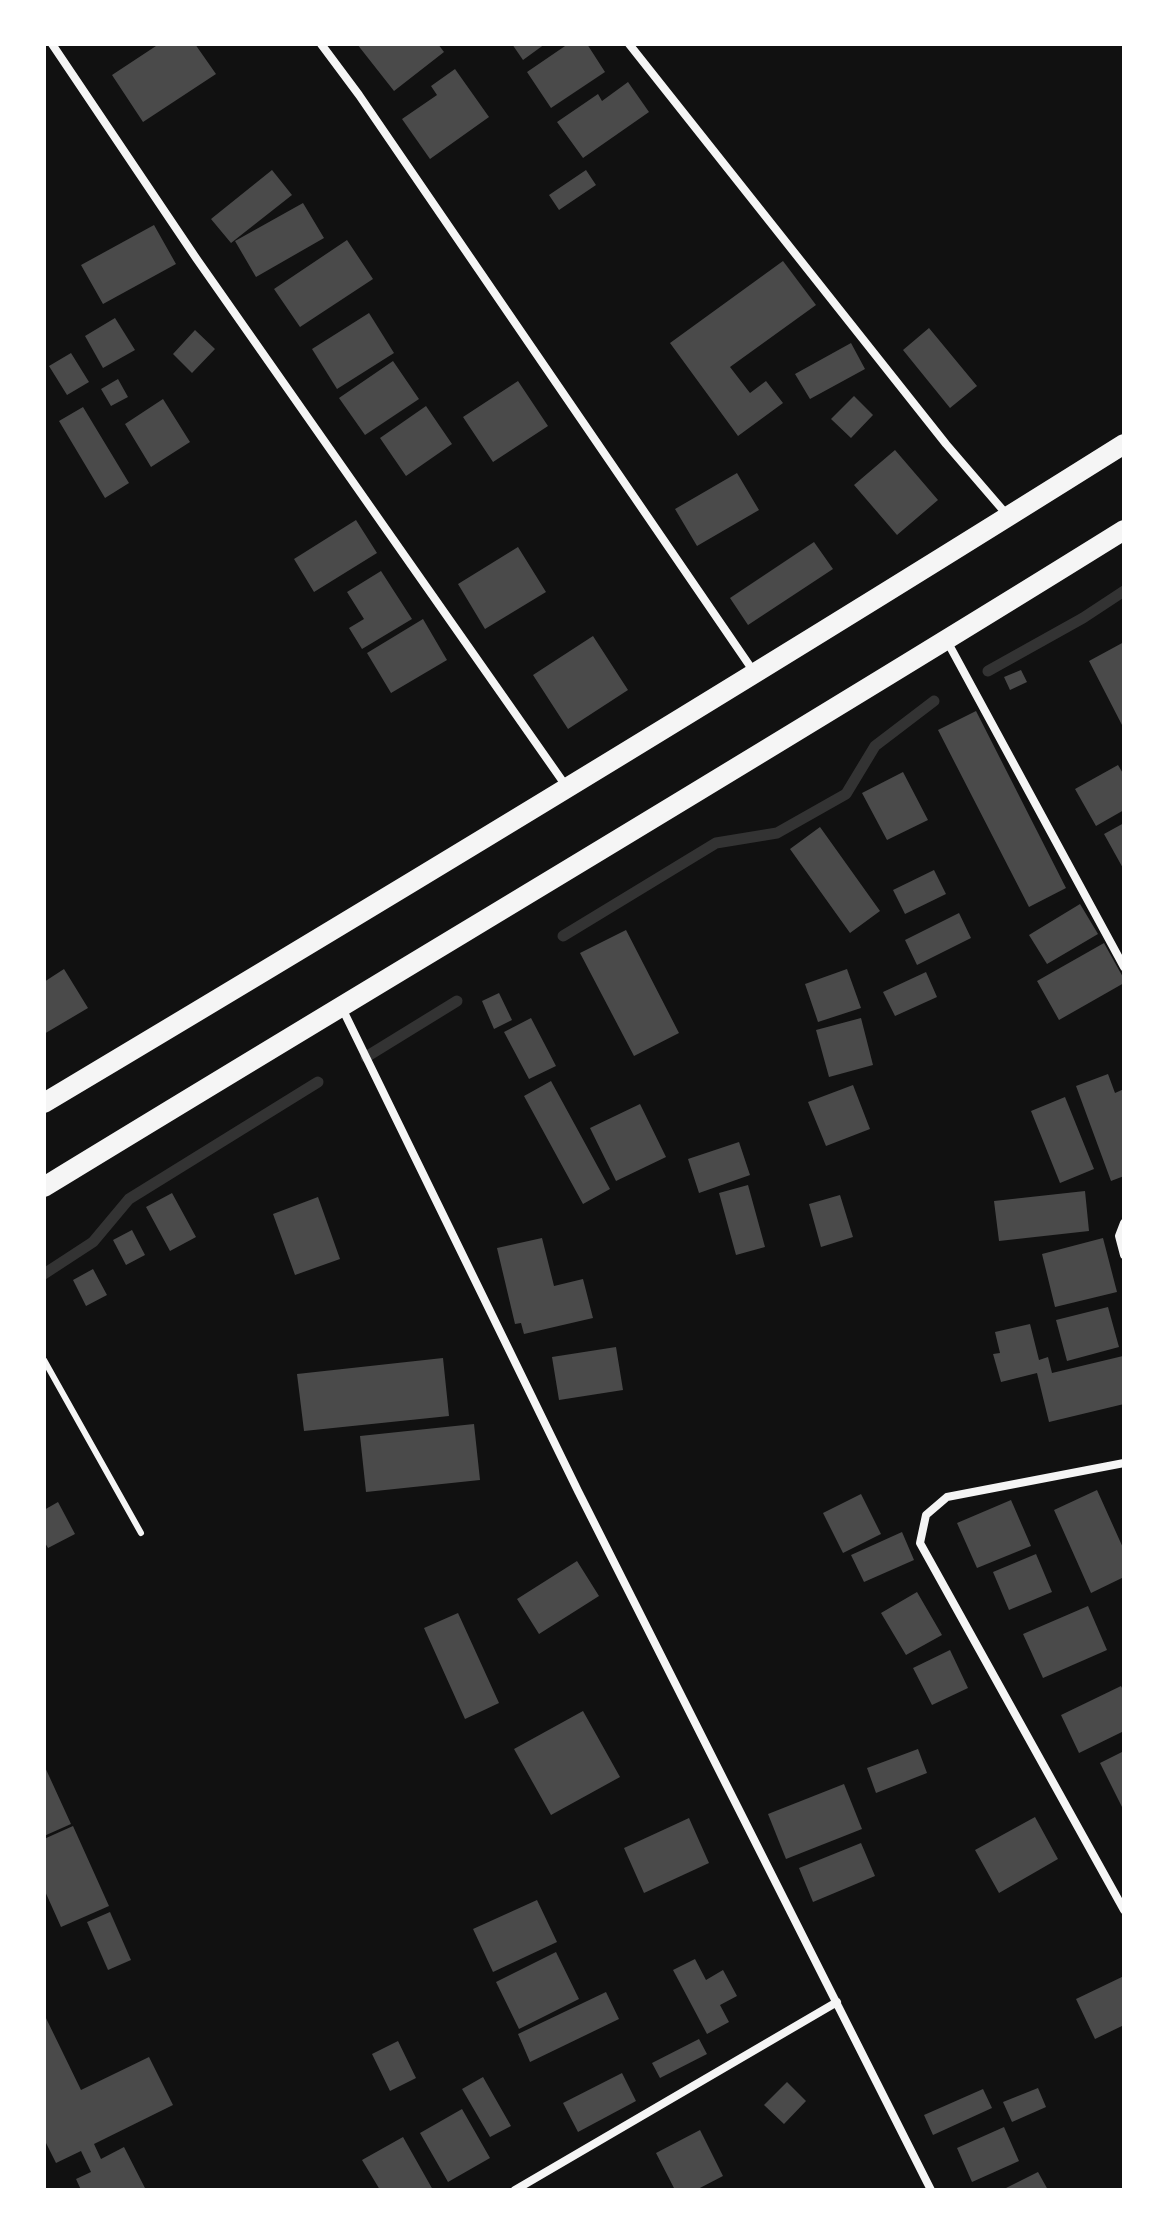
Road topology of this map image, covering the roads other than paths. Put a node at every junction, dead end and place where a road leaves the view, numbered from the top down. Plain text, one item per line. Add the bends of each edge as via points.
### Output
1 (52, 44) edge
2 (321, 44) edge
3 (629, 44) edge
4 (1124, 444) edge
5 (1008, 517) junction
6 (1124, 530) edge
7 (947, 641) junction
8 (754, 673) junction
9 (567, 787) junction
10 (1124, 967) edge
11 (340, 1006) junction
12 (44, 1103) edge
13 (44, 1187) edge
14 (1124, 1223) edge
15 (1124, 1255) edge
16 (44, 1360) edge
17 (1124, 1463) edge
18 (141, 1533) dead end
19 (1124, 1910) edge
20 (837, 2002) junction
21 (534, 2179) junction
22 (515, 2190) edge
23 (539, 2190) edge
24 (931, 2190) edge

1 - 9 street
2 - 8 street
3 - 5 street
4 - 5 main road
5 - 8 main road
6 - 7 main road
7 - 10 street
7 - 11 main road
8 - 9 main road
9 - 12 main road
11 - 13 main road
11 - 20 street
14 - 15 street via 1119,1236
16 - 18 lane
17 - 19 street via 947,1497 926,1515 920,1543
20 - 21 street
20 - 24 street
21 - 22 street
21 - 23 street

